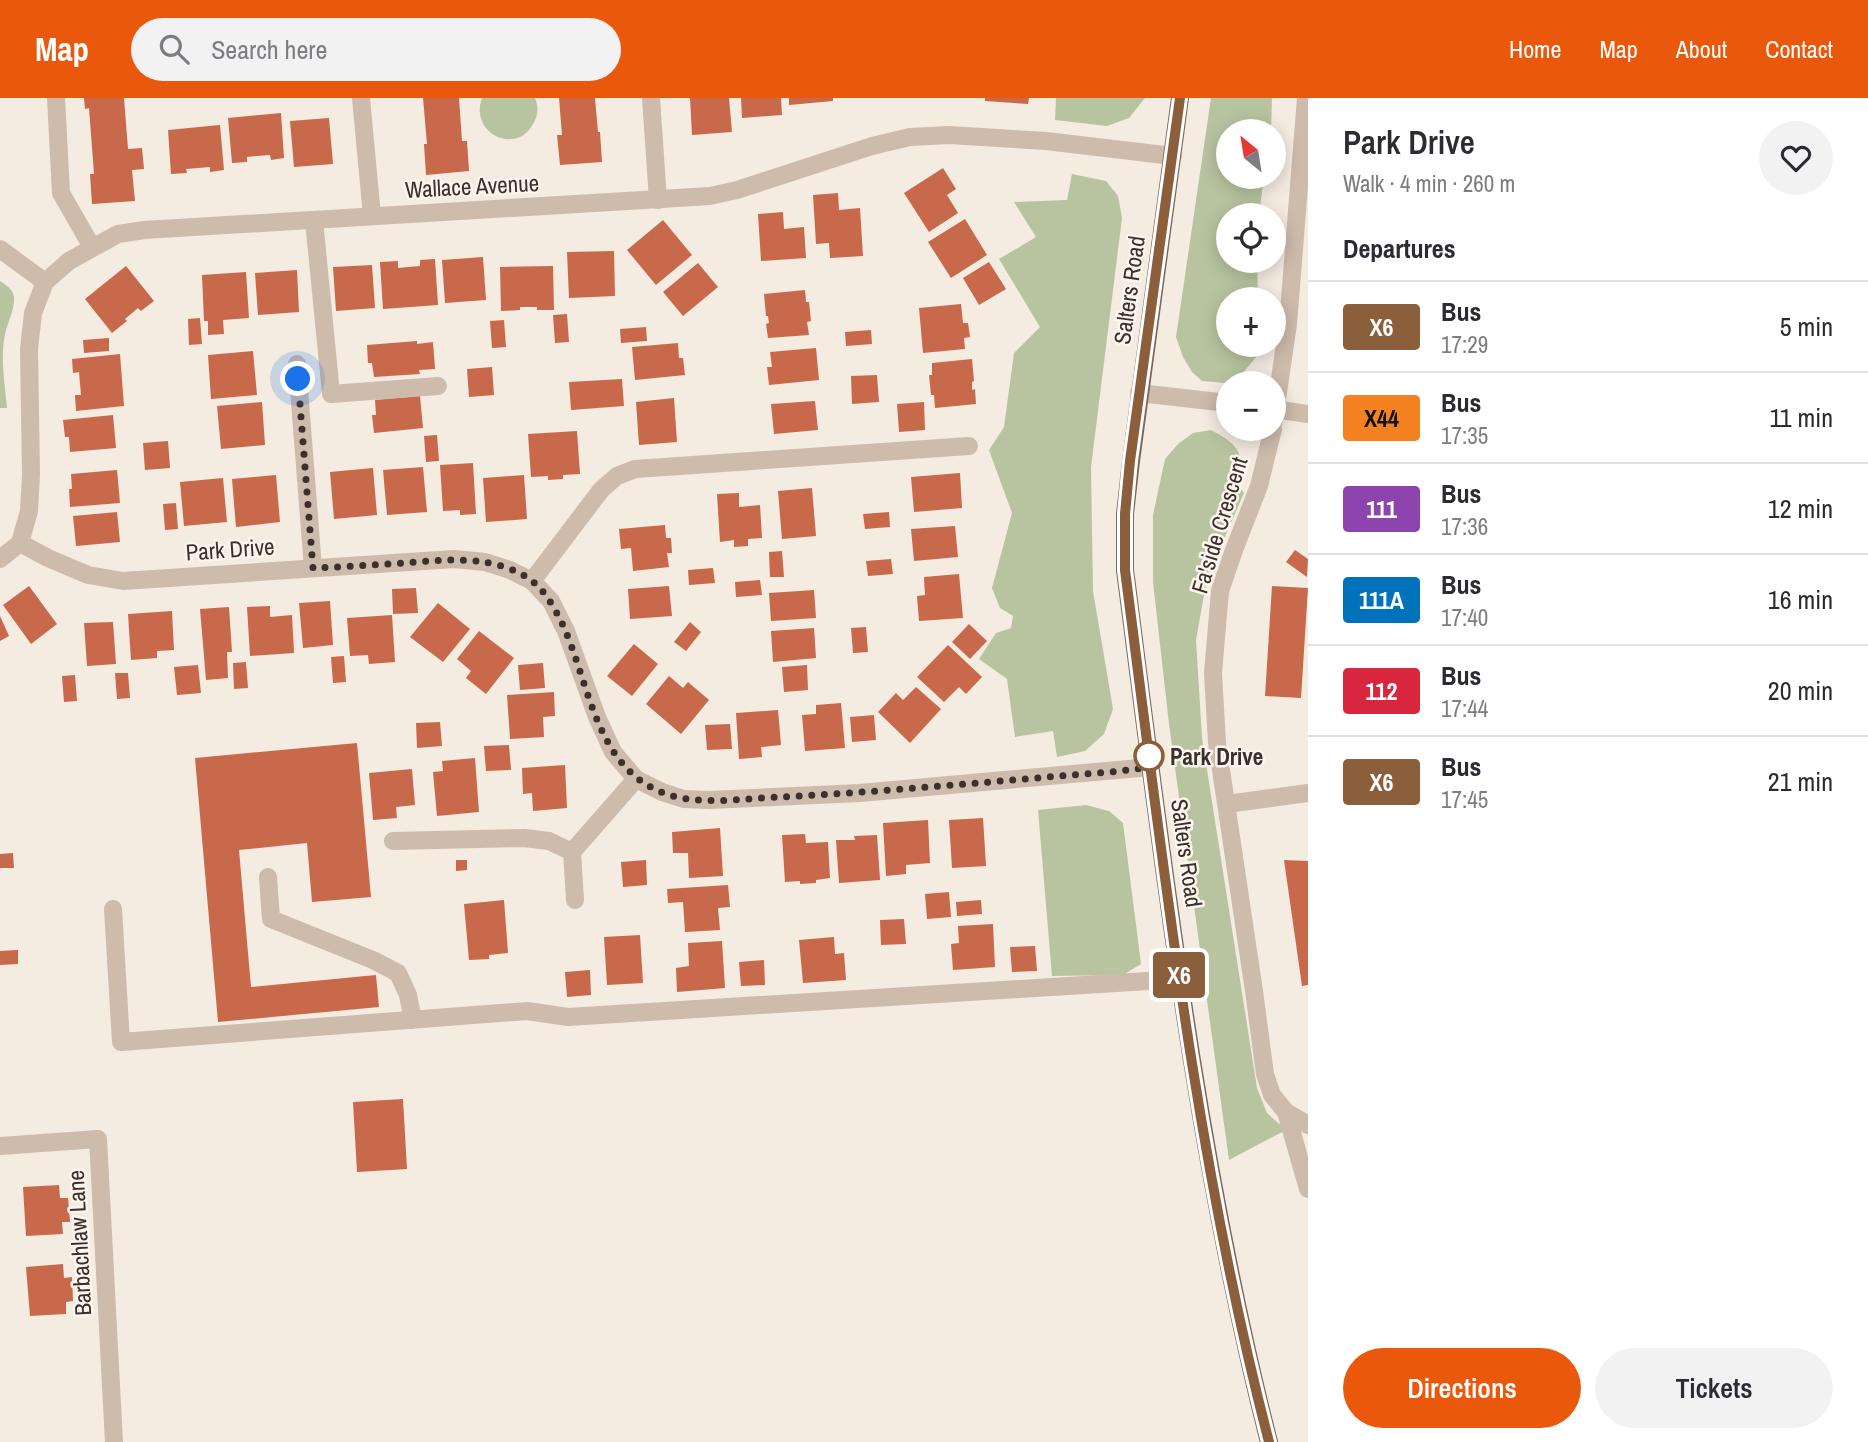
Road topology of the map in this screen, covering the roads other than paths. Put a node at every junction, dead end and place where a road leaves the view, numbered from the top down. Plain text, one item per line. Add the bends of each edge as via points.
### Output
1 (56, 98) edge
2 (361, 98) edge
3 (651, 98) edge
4 (1180, 98) edge
5 (1306, 98) edge
6 (1173, 156) junction
7 (658, 200) junction
8 (372, 216) junction
9 (314, 219) junction
10 (92, 247) junction
11 (0, 250) edge
12 (45, 282) junction
13 (297, 364) dead end
14 (1281, 371) edge
15 (438, 386) dead end
16 (1139, 393) junction
17 (1216, 403) edge
18 (1286, 413) edge
19 (1308, 414) edge
20 (1270, 441) edge
21 (969, 446) dead end
22 (20, 543) junction
23 (0, 559) edge
24 (313, 568) junction
25 (532, 581) junction
26 (1151, 767) junction
27 (636, 779) junction
28 (1308, 793) edge
29 (1227, 804) junction
30 (393, 841) dead end
31 (572, 852) junction
32 (268, 877) dead end
33 (575, 900) dead end
34 (113, 909) dead end
35 (1180, 979) junction
36 (412, 1020) junction
37 (1286, 1112) junction
38 (1308, 1125) edge
39 (0, 1146) edge
40 (1308, 1189) edge
41 (114, 1442) edge
42 (1269, 1442) edge

1 - 10 street via 61,193
2 - 8 street
3 - 7 street
4 - 6 main road, Salters Road
5 - 14 street
6 - 7 street, Wallace Avenue via 1046,141 910,137 737,190
6 - 16 main road, Salters Road
7 - 8 street, Wallace Avenue
8 - 9 street, Wallace Avenue
9 - 10 street, Wallace Avenue via 144,230 118,234
9 - 15 street via 331,394
10 - 12 street, Wallace Avenue
11 - 12 street
12 - 22 street, Wallace Avenue via 33,313 29,349 31,475 29,511
13 - 24 street
16 - 17 street
16 - 26 main road, Salters Road via 1125,514 1125,570
18 - 19 street
20 - 29 street, Fa'side Crescent via 1259,486 1220,591 1217,616 1213,673
21 - 25 street via 635,469 601,490
22 - 23 street
22 - 24 street, Park Drive via 88,575 122,581
24 - 25 street, Park Drive via 454,559 485,562
25 - 27 street, Park Drive via 551,601 566,631 613,752
26 - 27 street, Park Drive via 860,793 710,800 684,799
26 - 35 main road, Salters Road
27 - 31 street
28 - 29 street
29 - 37 street, Fa'side Crescent via 1265,1074 1272,1095
30 - 31 street via 524,838 549,841
31 - 33 street
32 - 36 street via 271,919 398,973
34 - 36 street via 121,1042
35 - 36 street via 568,1017 527,1011
35 - 42 main road, Salters Road via 1213,1187
37 - 38 street
37 - 40 street
39 - 41 street, Barbachlaw Lane via 99,1139

